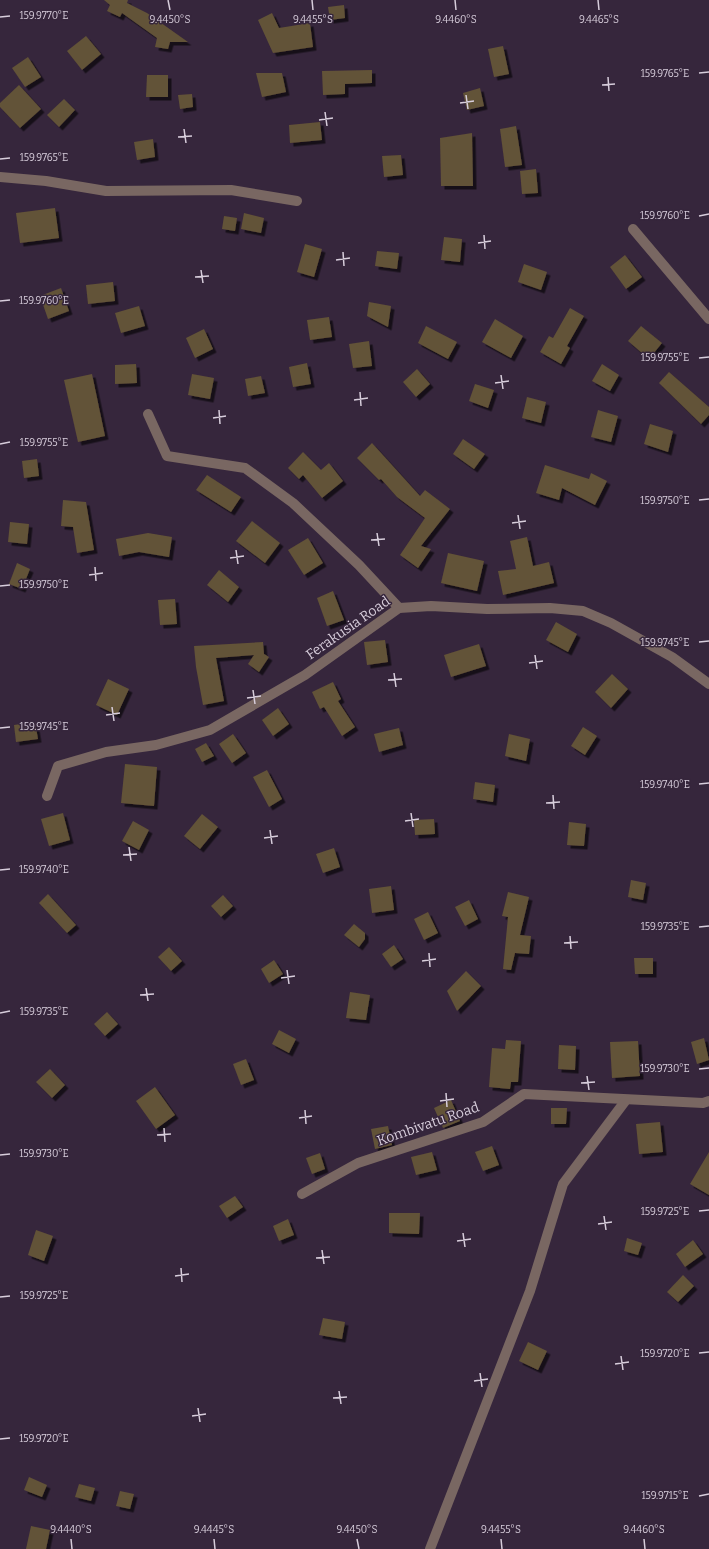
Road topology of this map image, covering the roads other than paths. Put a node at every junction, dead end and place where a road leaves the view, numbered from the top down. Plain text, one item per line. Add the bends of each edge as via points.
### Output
1 (0, 177) edge
2 (297, 201) dead end
3 (633, 229) dead end
4 (709, 319) edge
5 (148, 414) dead end
6 (399, 608) junction
7 (709, 684) edge
8 (47, 796) dead end
9 (626, 1100) junction
10 (709, 1101) edge
11 (302, 1194) dead end
12 (430, 1549) edge

1 - 2 street via 46,181 106,191 231,190
3 - 4 street
5 - 6 street via 167,456 245,468 293,503 359,565
6 - 7 street, Ferakusia Road via 431,606 583,611 612,623 672,657
6 - 8 street, Ferakusia Road via 305,675 210,730 156,745 106,752 58,766
9 - 10 street, Kombivatu Road via 703,1103
9 - 11 street, Kombivatu Road via 524,1094 483,1122 358,1163
9 - 12 street via 563,1184 530,1291

